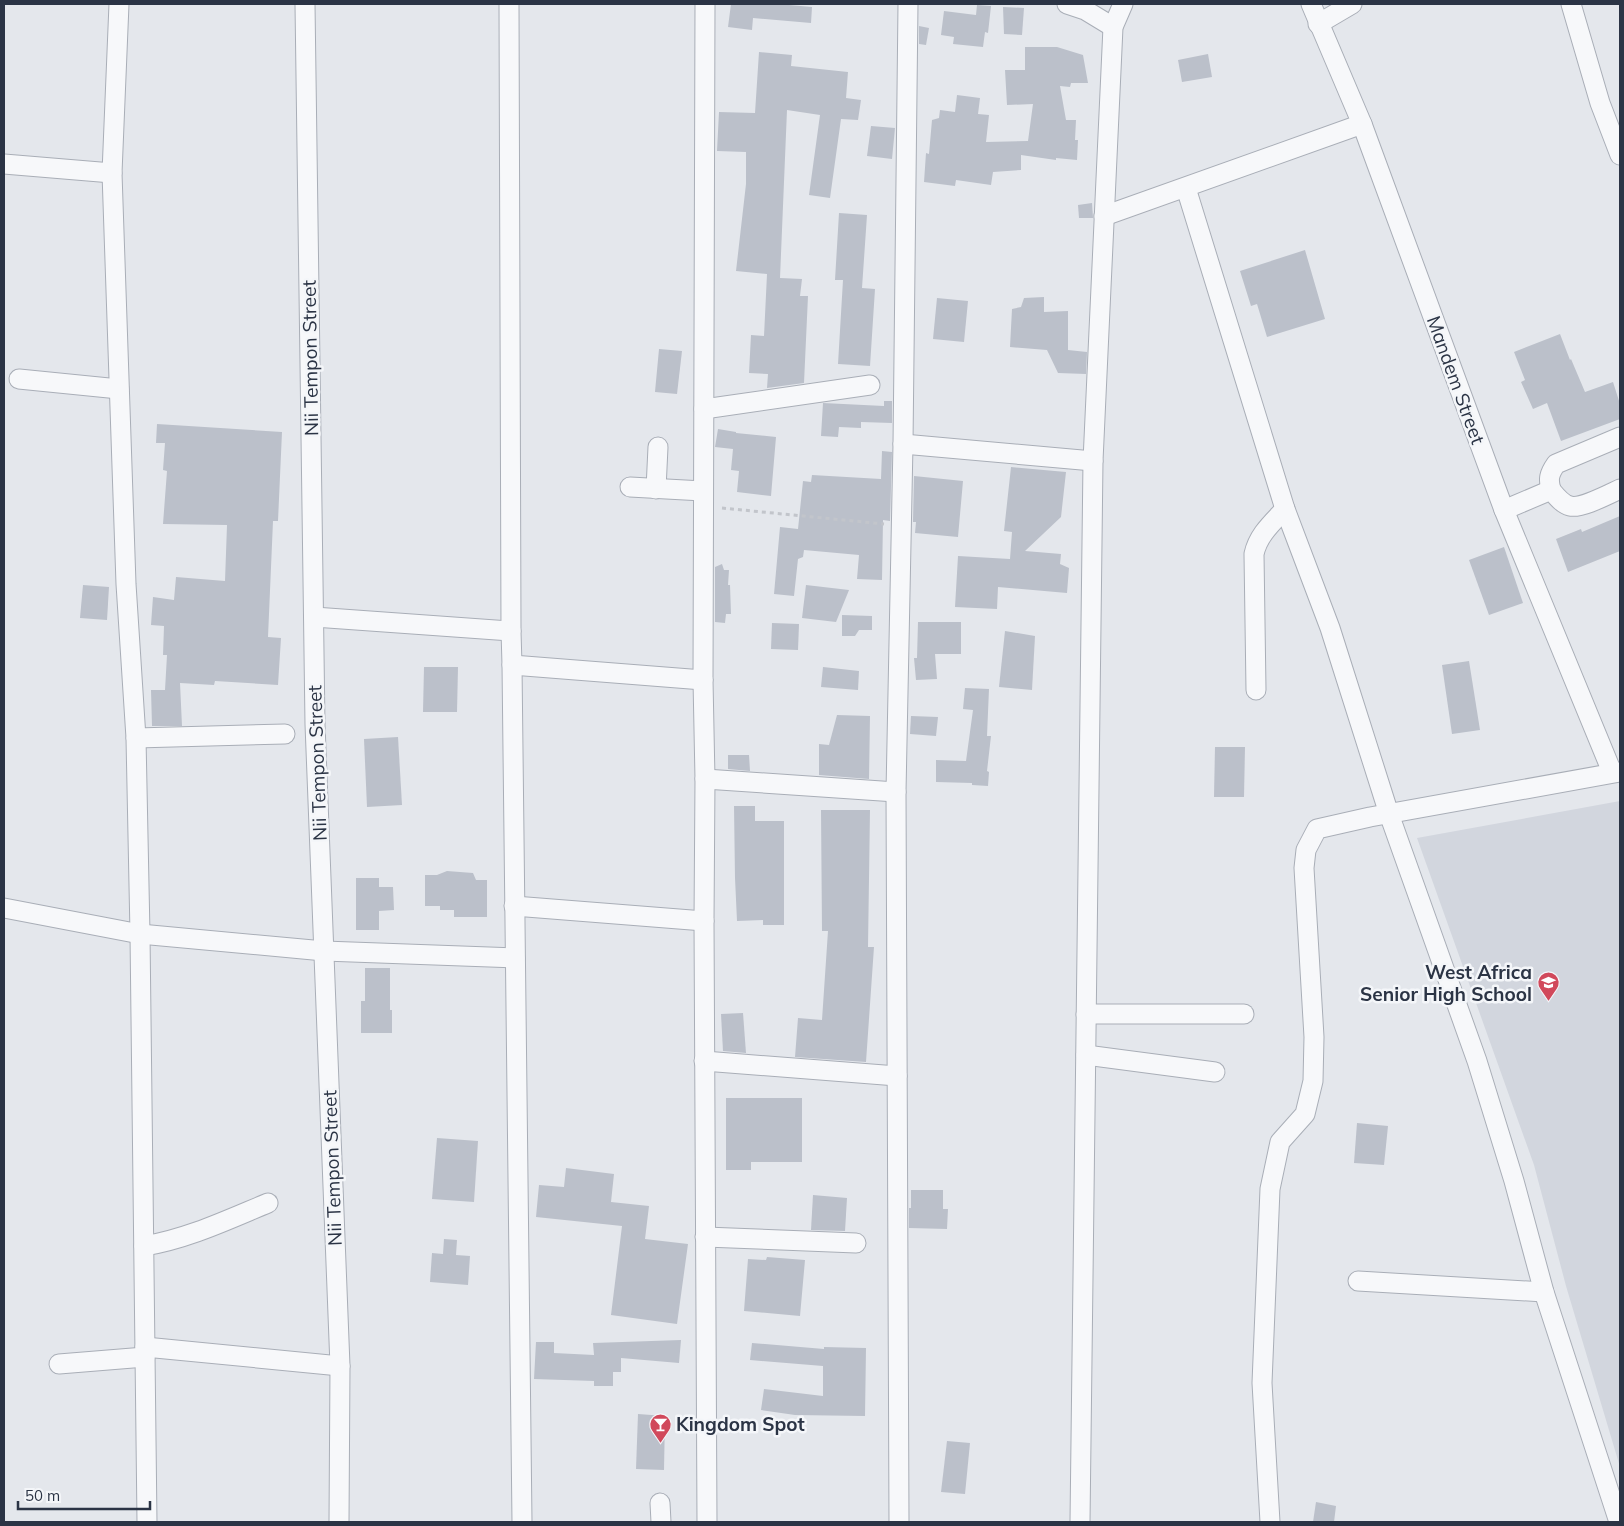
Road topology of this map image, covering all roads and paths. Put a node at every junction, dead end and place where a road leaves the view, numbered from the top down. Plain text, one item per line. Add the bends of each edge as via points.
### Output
1 (119, 4) edge
2 (305, 4) edge
3 (509, 4) edge
4 (705, 4) edge
5 (908, 4) edge
6 (1067, 4) edge
7 (1123, 4) edge
8 (1310, 4) edge
9 (1352, 4) edge
10 (1571, 4) edge
11 (1318, 24) junction
12 (1113, 27) junction
13 (1362, 124) junction
14 (1619, 145) edge
15 (4, 164) edge
16 (112, 173) junction
17 (1186, 188) junction
18 (1104, 216) junction
19 (19, 379) dead end
20 (870, 385) dead end
21 (119, 389) junction
22 (704, 409) junction
23 (1620, 437) edge
24 (902, 444) junction
25 (658, 447) dead end
26 (1092, 461) junction
27 (630, 487) dead end
28 (656, 488) junction
29 (1620, 489) edge
30 (1551, 490) junction
31 (703, 499) junction
32 (1285, 509) junction
33 (1504, 510) junction
34 (901, 526) junction
35 (314, 617) junction
36 (511, 631) junction
37 (512, 665) junction
38 (703, 680) junction
39 (1256, 690) dead end
40 (285, 734) dead end
41 (136, 738) junction
42 (1616, 772) edge
43 (705, 779) junction
44 (896, 792) junction
45 (1389, 814) junction
46 (514, 906) junction
47 (4, 908) edge
48 (704, 921) junction
49 (140, 934) junction
50 (324, 952) junction
51 (515, 958) junction
52 (1086, 1014) junction
53 (1244, 1014) dead end
54 (1086, 1055) junction
55 (704, 1061) junction
56 (1215, 1072) dead end
57 (897, 1076) junction
58 (268, 1204) dead end
59 (706, 1237) junction
60 (856, 1243) dead end
61 (144, 1246) junction
62 (1358, 1281) dead end
63 (1544, 1292) junction
64 (145, 1352) junction
65 (59, 1364) dead end
66 (340, 1366) junction
67 (660, 1503) dead end
68 (147, 1522) edge
69 (339, 1522) edge
70 (522, 1522) edge
71 (661, 1522) edge
72 (707, 1522) edge
73 (899, 1522) edge
74 (1080, 1522) edge
75 (1270, 1522) edge
76 (1619, 1522) edge

1 - 16 street
2 - 35 street, Nii Tempon Street
3 - 36 street
4 - 22 street
5 - 24 street
6 - 12 street via 1085,10
7 - 12 street
8 - 11 street, Mandem Street
9 - 11 street
10 - 14 street via 1600,103
11 - 13 street, Mandem Street
12 - 18 street
13 - 17 street
13 - 33 street, Mandem Street
15 - 16 street
16 - 21 street
17 - 18 street
17 - 32 street
18 - 26 street
19 - 21 street
20 - 22 street
21 - 41 street
22 - 31 street
23 - 30 street via 1556,464 1548,481
24 - 26 street
24 - 34 street
25 - 28 street
26 - 52 street
27 - 28 street
28 - 31 street
29 - 30 street via 1571,507
30 - 33 street
31 - 34 path
31 - 38 street
32 - 39 street via 1261,535 1254,554
32 - 45 street via 1330,628
33 - 42 street, Mandem Street
34 - 44 street
35 - 36 street
35 - 50 street, Nii Tempon Street
36 - 37 street
37 - 38 street
37 - 46 street
38 - 43 street
40 - 41 street
41 - 49 street
42 - 45 street
43 - 44 street
43 - 48 street
44 - 57 street
45 - 63 street via 1477,1062
45 - 75 street via 1317,829 1306,850 1304,868 1314,1037 1313,1081 1305,1114 1280,1142 1270,1190 1262,1383
46 - 48 street
46 - 51 street
47 - 49 street
48 - 55 street
49 - 50 street
49 - 61 street
50 - 51 street
50 - 66 street, Nii Tempon Street
51 - 70 street
52 - 53 street
52 - 54 street
54 - 56 street
54 - 74 street
55 - 57 street
55 - 59 street
57 - 73 street
58 - 61 street via 193,1234
59 - 60 street
59 - 72 street
61 - 64 street
62 - 63 street
63 - 76 street
64 - 65 street
64 - 66 street
64 - 68 street
66 - 69 street, Nii Tempon Street
67 - 71 street

